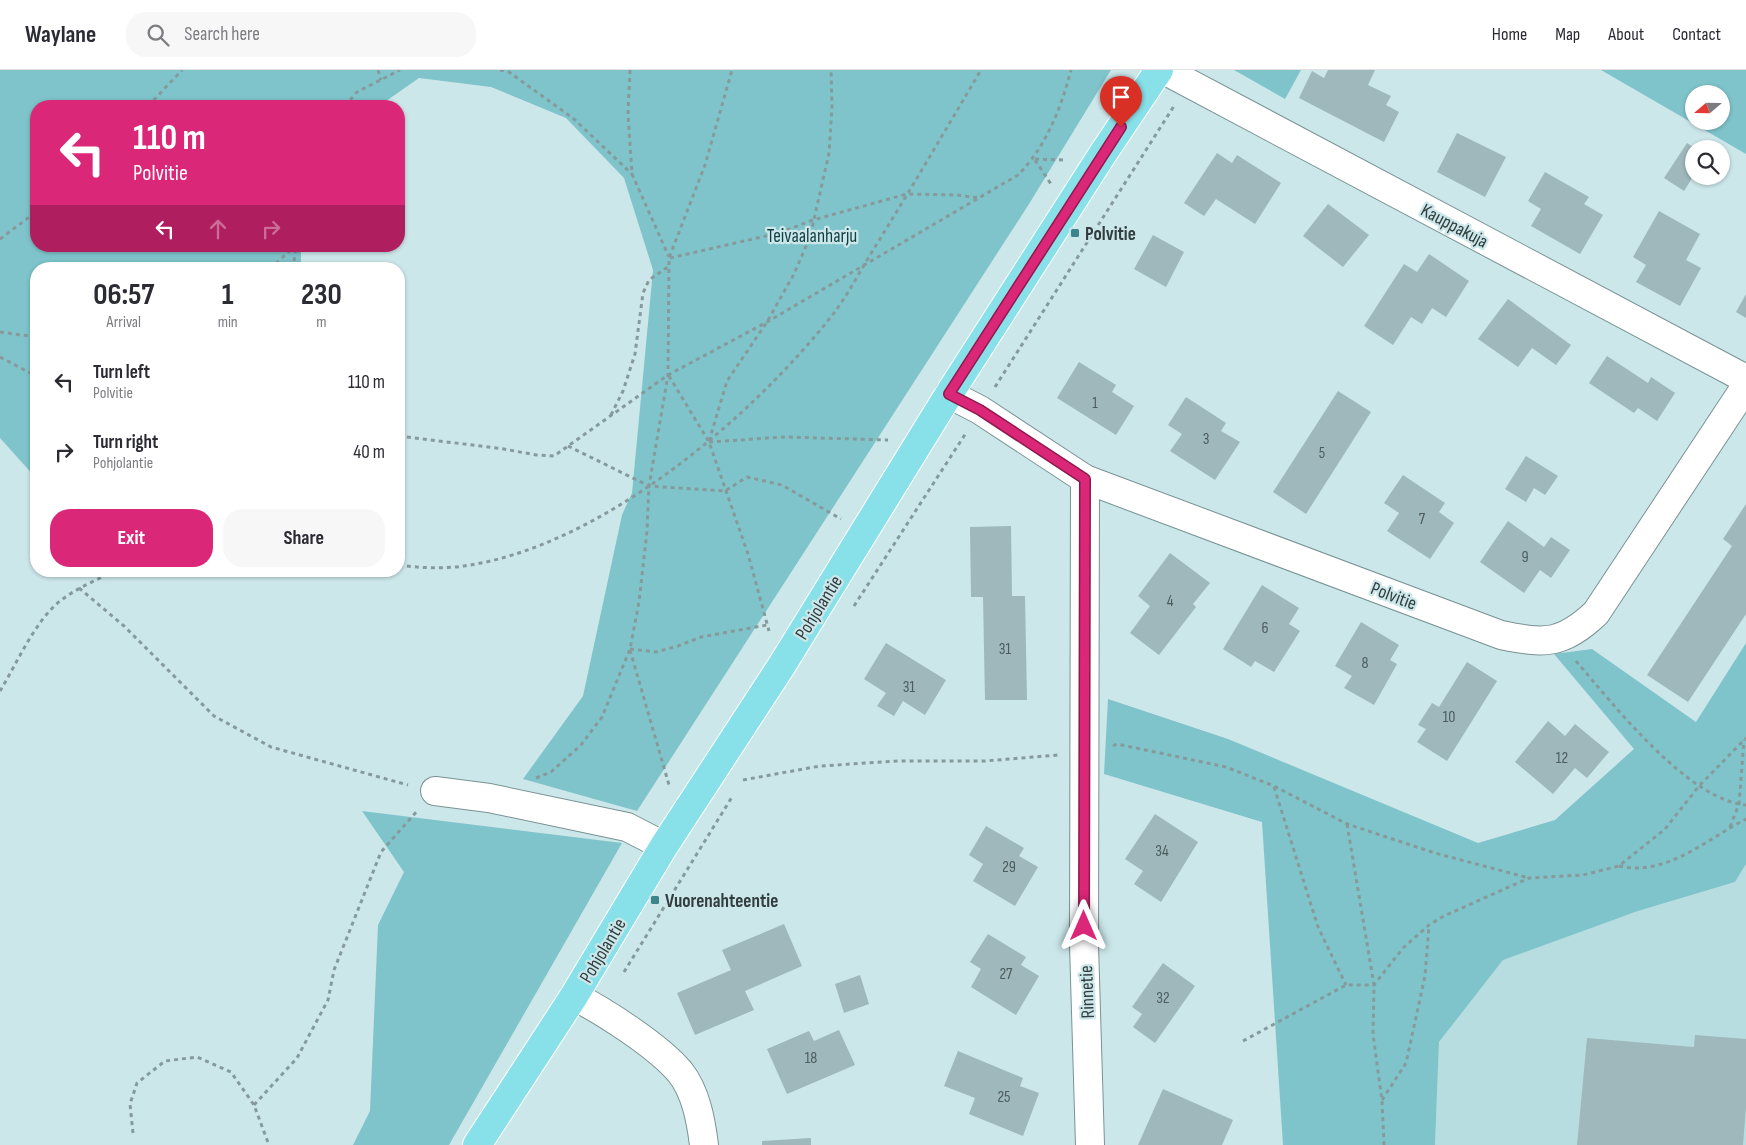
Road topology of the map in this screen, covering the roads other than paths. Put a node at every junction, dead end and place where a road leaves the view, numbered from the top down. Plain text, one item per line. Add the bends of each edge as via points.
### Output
1 (1159, 70) edge
2 (1164, 70) edge
3 (1746, 379) edge
4 (1746, 386) edge
5 (949, 394) junction
6 (1085, 479) junction
7 (435, 791) road end
8 (664, 846) junction
9 (574, 996) junction
10 (477, 1145) edge
11 (704, 1145) edge
12 (1090, 1145) edge

1 - 5 main road, Pohjolantie
2 - 3 street, Kauppakuja
4 - 6 street, Polvitie via 1596,613 1577,631 1557,639 1530,641 1501,635
5 - 6 street, Polvitie via 980,410
5 - 8 main road, Pohjolantie via 782,665
6 - 12 street, Rinnetie via 1084,945
7 - 8 street via 489,798 627,827
8 - 9 main road, Pohjolantie
9 - 10 main road, Pohjolantie
9 - 11 street via 601,1010 681,1073 700,1119

